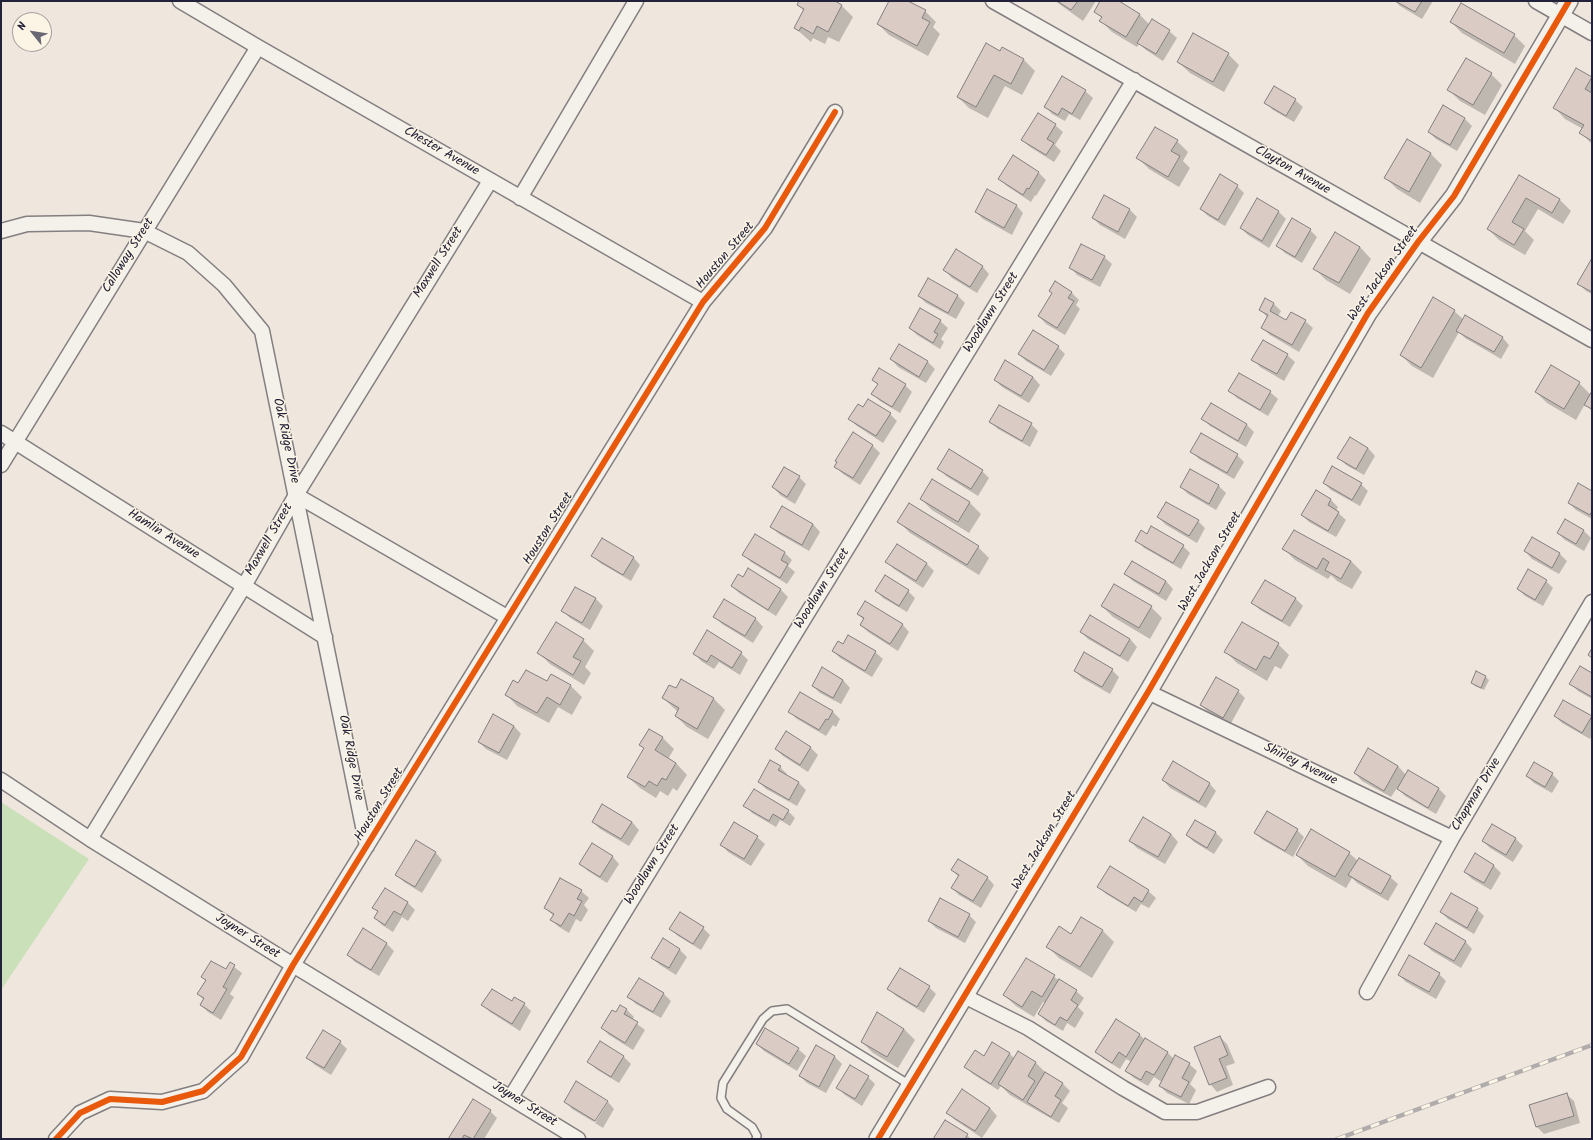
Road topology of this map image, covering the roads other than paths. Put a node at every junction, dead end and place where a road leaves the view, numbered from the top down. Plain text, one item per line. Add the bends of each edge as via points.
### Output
1 (180, 1) edge
2 (636, 1) edge
3 (993, 1) edge
4 (1536, 1) edge
5 (1565, 8) edge
6 (1592, 33) edge
7 (258, 47) junction
8 (1134, 80) junction
9 (834, 112) dead end
10 (490, 181) junction
11 (520, 198) junction
12 (1, 231) edge
13 (144, 231) junction
14 (1418, 242) junction
15 (703, 302) junction
16 (1592, 340) edge
17 (1, 433) edge
18 (15, 442) junction
19 (1, 465) edge
20 (296, 495) junction
21 (244, 586) junction
22 (1592, 602) edge
23 (507, 617) junction
24 (325, 637) junction
25 (1148, 692) junction
26 (1, 780) edge
27 (90, 838) junction
28 (1452, 838) junction
29 (368, 846) junction
30 (293, 965) junction
31 (1367, 992) dead end
32 (964, 996) junction
33 (910, 1085) junction
34 (1268, 1087) dead end
35 (511, 1097) junction
36 (56, 1139) edge
37 (578, 1139) edge
38 (756, 1139) edge
39 (878, 1139) edge

1 - 7 street, Chester Avenue
2 - 11 street
3 - 8 street, Clayton Avenue
4 - 5 street
5 - 6 street
5 - 14 street, West Jackson Street via 1454,196
7 - 10 street, Chester Avenue
7 - 13 street, Calloway Street
8 - 14 street, Clayton Avenue
8 - 35 street, Woodlawn Street
9 - 15 street, Houston Street via 765,228
10 - 11 street, Chester Avenue
10 - 20 street, Maxwell Street
11 - 15 street, Chester Avenue
12 - 13 street, Oak Ridge Drive via 26,224 89,222
13 - 18 street, Calloway Street
13 - 20 street, Oak Ridge Drive via 188,254 224,285 262,331
14 - 16 street, Clayton Avenue
14 - 25 street, West Jackson Street via 1368,313
15 - 23 street, Houston Street
17 - 18 street, Hamlin Avenue
18 - 19 street, Calloway Street
18 - 21 street, Hamlin Avenue
20 - 21 street, Maxwell Street
20 - 23 street
20 - 24 street, Oak Ridge Drive
21 - 24 street, Hamlin Avenue
21 - 27 street, Maxwell Street
22 - 28 street, Chapman Drive
23 - 29 street, Houston Street
24 - 29 street, Oak Ridge Drive
25 - 28 street, Shirley Avenue
25 - 32 street, West Jackson Street
26 - 27 street, Joyner Street
27 - 30 street, Joyner Street
28 - 31 street, Chapman Drive
29 - 30 street, Houston Street
30 - 35 street, Joyner Street
30 - 36 street, Houston Street via 241,1057 203,1091 162,1102 110,1099 80,1113
32 - 33 street, West Jackson Street
32 - 34 street via 1028,1028 1165,1112 1197,1112
33 - 38 lane via 787,1009 772,1011 762,1019 723,1083 721,1098 727,1109 752,1127
33 - 39 street, West Jackson Street
35 - 37 street, Joyner Street

